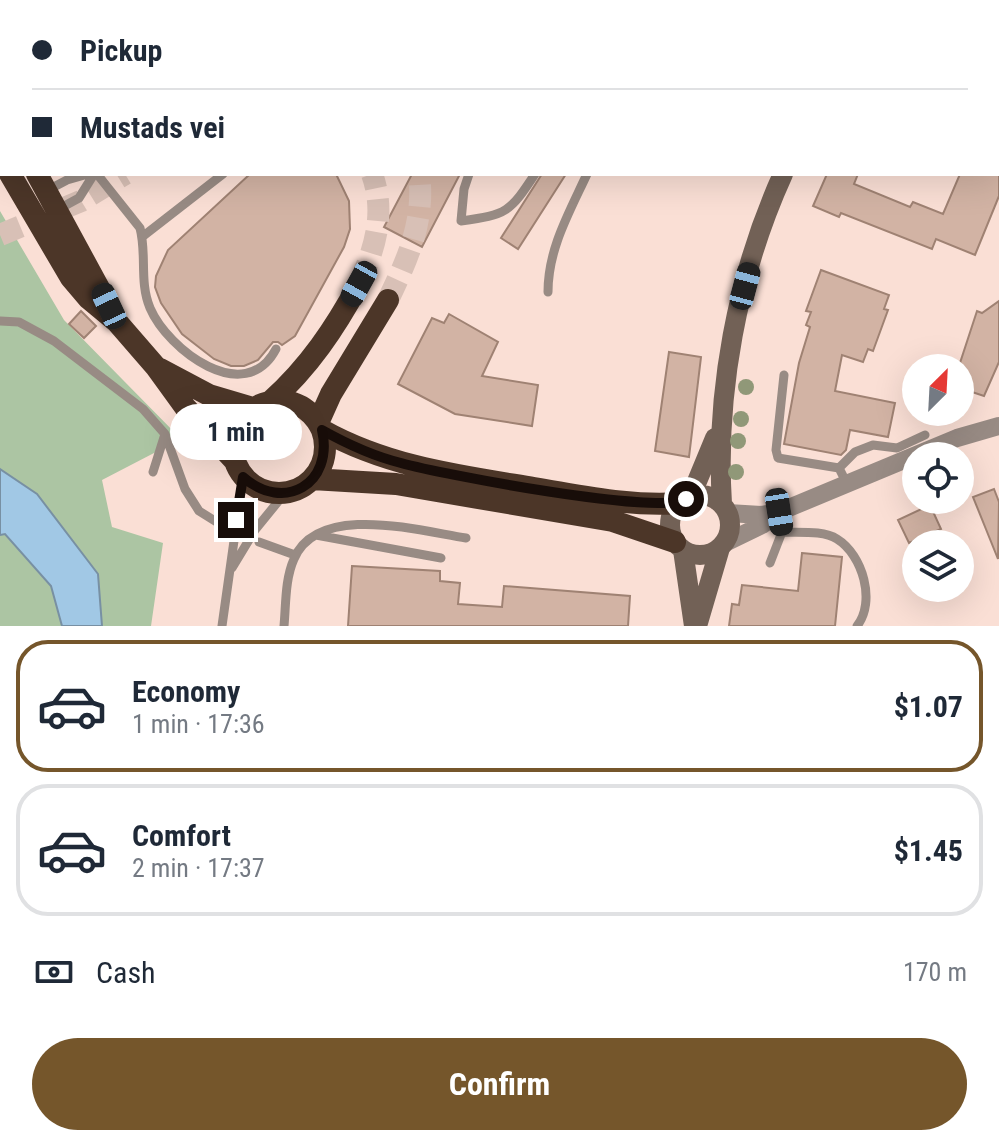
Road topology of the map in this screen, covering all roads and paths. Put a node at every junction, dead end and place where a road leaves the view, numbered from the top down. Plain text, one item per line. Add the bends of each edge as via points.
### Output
1 (11, 176) edge
2 (81, 176) edge
3 (95, 176) edge
4 (98, 176) edge
5 (220, 176) edge
6 (468, 176) edge
7 (534, 176) edge
8 (586, 176) edge
9 (782, 176) edge
10 (46, 192) edge
11 (30, 211) junction
12 (142, 237) junction
13 (359, 284) tunnel mouth
14 (548, 292) dead end
15 (388, 300) tunnel mouth
16 (0, 321) edge
17 (117, 322) junction
18 (276, 349) dead end
19 (156, 367) junction
20 (784, 375) dead end
21 (262, 404) junction
22 (320, 426) junction
23 (999, 426) edge
24 (720, 427) junction
25 (165, 434) junction
26 (925, 435) dead end
27 (238, 468) junction
28 (153, 472) dead end
29 (843, 476) junction
30 (312, 479) junction
31 (285, 493) junction
32 (686, 500) junction
33 (725, 508) junction
34 (779, 512) junction
35 (223, 526) dead end
36 (782, 532) junction
37 (316, 535) junction
38 (466, 538) dead end
39 (259, 542) dead end
40 (723, 545) junction
41 (679, 546) junction
42 (295, 555) junction
43 (441, 558) dead end
44 (770, 563) dead end
45 (230, 571) junction
46 (222, 626) edge
47 (284, 626) edge
48 (695, 626) edge
49 (857, 626) edge

1 - 11 highway
2 - 10 lane
3 - 10 lane via 79,198
4 - 12 lane via 136,221
5 - 12 lane
6 - 7 lane via 461,221 514,206
8 - 14 lane via 555,244
9 - 24 main road via 738,312
10 - 11 lane
10 - 11 lane
10 - 17 highway
11 - 17 highway via 71,278
12 - 18 lane via 149,307 163,332 187,354 233,374 255,372
13 - 21 highway via 303,369
15 - 22 highway via 331,394
16 - 25 lane via 19,322 54,341 143,409
17 - 19 highway
19 - 21 highway via 222,400
19 - 27 highway
20 - 29 lane via 778,458
21 - 22 highway via 282,400 303,407
21 - 27 highway via 239,422 232,440
22 - 30 highway via 324,456
22 - 32 highway via 370,453 435,471 615,502 658,505
23 - 29 street
24 - 32 main road
24 - 33 main road
25 - 28 lane
25 - 35 lane via 185,489 199,511
26 - 29 lane via 897,448 873,445 855,452
27 - 31 highway via 254,487
27 - 45 lane
29 - 34 street
30 - 31 highway
30 - 41 highway via 396,484 597,519 629,525
31 - 45 lane
32 - 33 main road via 707,496
32 - 41 main road via 671,517
33 - 34 street via 761,515
33 - 40 main road via 730,528
34 - 36 lane
34 - 40 street
36 - 44 lane
36 - 49 lane via 828,535 851,552 868,592 866,612
37 - 38 lane via 333,526 360,523
37 - 42 lane
37 - 43 lane
39 - 42 lane
40 - 41 main road via 702,555
40 - 48 main road
41 - 48 main road
42 - 47 lane
45 - 46 lane

